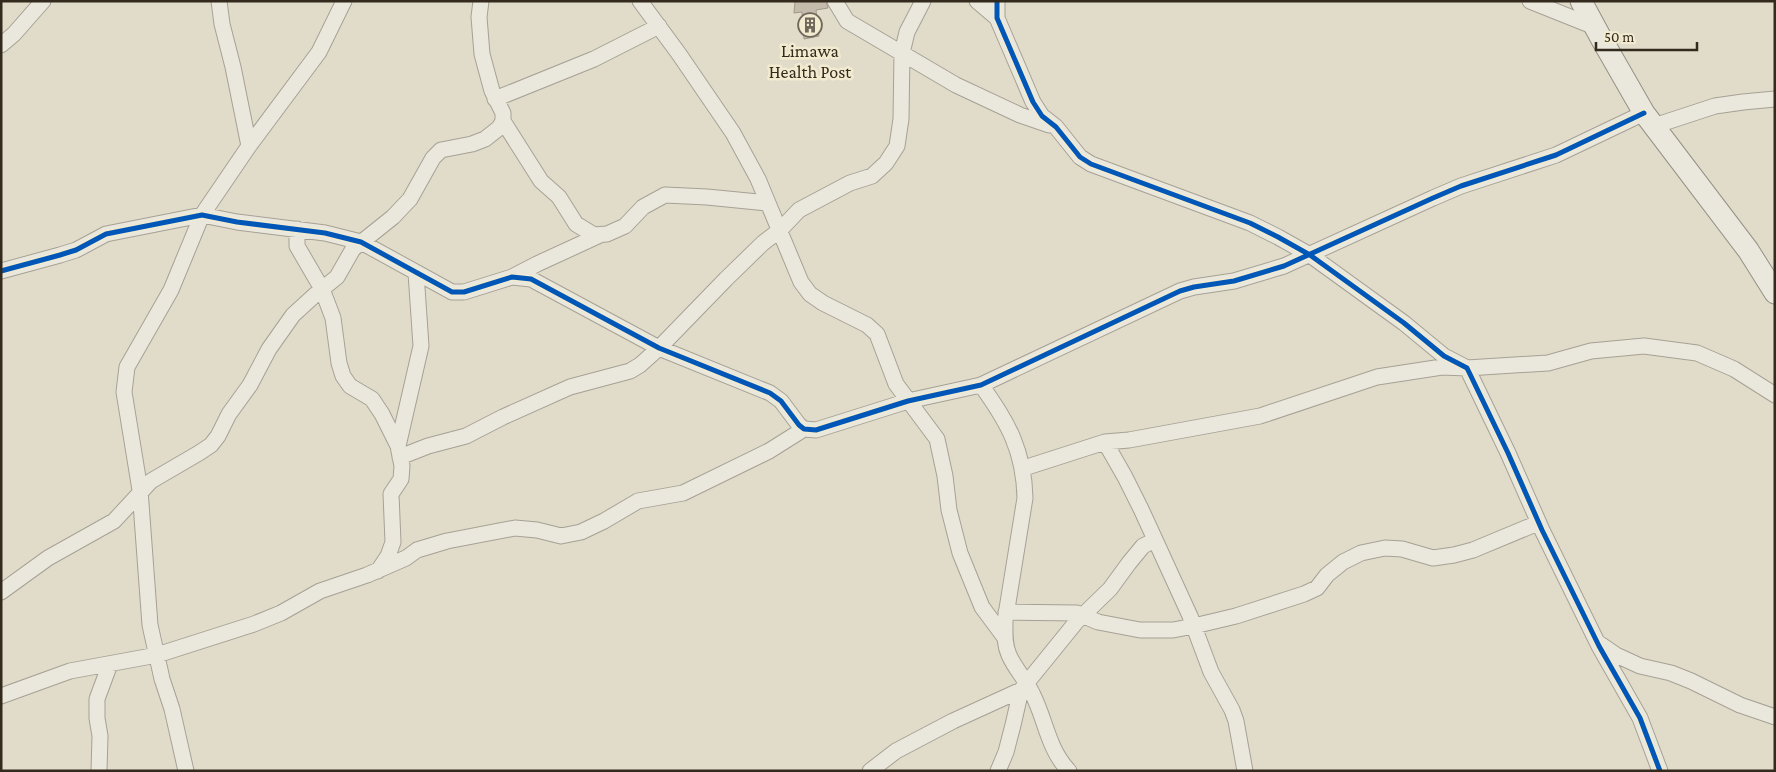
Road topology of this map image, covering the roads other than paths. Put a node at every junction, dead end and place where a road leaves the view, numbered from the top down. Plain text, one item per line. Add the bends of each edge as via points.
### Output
1 (43, 1) edge
2 (220, 1) edge
3 (344, 1) edge
4 (481, 1) edge
5 (640, 1) edge
6 (835, 1) edge
7 (923, 1) edge
8 (976, 1) edge
9 (997, 1) edge
10 (1530, 1) edge
11 (1582, 1) edge
12 (997, 18) junction
13 (658, 26) junction
14 (1595, 27) junction
15 (1, 45) edge
16 (902, 53) junction
17 (495, 99) junction
18 (1775, 99) edge
19 (1649, 120) junction
20 (503, 121) junction
21 (1056, 127) junction
22 (249, 146) junction
23 (768, 203) junction
24 (202, 215) junction
25 (297, 229) junction
26 (780, 230) junction
27 (600, 236) junction
28 (361, 242) junction
29 (1310, 255) junction
30 (1, 271) edge
31 (416, 273) junction
32 (512, 277) junction
33 (322, 289) junction
34 (1775, 293) edge
35 (659, 348) junction
36 (1467, 368) junction
37 (981, 386) junction
38 (1775, 395) edge
39 (908, 401) junction
40 (804, 429) junction
41 (1105, 442) junction
42 (399, 452) junction
43 (1024, 468) junction
44 (140, 492) junction
45 (1538, 523) junction
46 (1155, 540) junction
47 (378, 571) junction
48 (1, 592) edge
49 (1006, 612) junction
50 (1082, 616) junction
51 (1194, 626) junction
52 (1005, 638) junction
53 (1596, 642) junction
54 (157, 655) junction
55 (110, 664) junction
56 (1024, 687) junction
57 (1, 696) edge
58 (1775, 717) edge
59 (99, 771) edge
60 (186, 771) edge
61 (870, 771) edge
62 (998, 771) edge
63 (1069, 771) edge
64 (1245, 771) edge
65 (1660, 771) edge

1 - 15 street
2 - 22 street via 222,24
3 - 22 street via 319,52
4 - 17 street via 482,54
5 - 13 street
6 - 16 street via 847,21
7 - 16 street via 907,32
8 - 12 street
9 - 12 street
10 - 14 street
11 - 14 street
12 - 21 street via 1033,102 1042,116
13 - 17 street via 594,59
13 - 23 street via 733,134
14 - 19 street
16 - 21 street via 956,85 1020,115
16 - 26 street via 901,119 897,146 886,163 872,176 799,210
17 - 20 street via 501,107
18 - 19 street via 1715,106
19 - 29 street via 1461,186
19 - 34 street via 1748,250
20 - 27 street via 541,181 559,197 571,218 586,231
20 - 28 street via 485,139 441,150 410,199
21 - 29 street via 1080,157 1091,164 1250,223
22 - 24 street
23 - 26 street
23 - 27 street via 665,195 643,207 625,226
24 - 25 street
24 - 30 street via 106,234 76,250
24 - 44 street via 171,290 127,367 124,392
25 - 28 street via 325,232
25 - 33 street via 297,246
26 - 35 street via 762,243
26 - 39 street via 801,282 810,294 877,334 896,384
27 - 32 street
28 - 31 street
28 - 33 street via 353,249 337,277
29 - 36 street via 1444,356
29 - 37 street via 1234,280 1180,291
31 - 32 street via 452,292 464,292
31 - 42 street via 421,346
32 - 35 street via 530,279
33 - 42 street via 332,318 343,376 350,386 372,399
33 - 44 street via 293,315 211,445 151,481
35 - 40 street via 770,393 781,401
35 - 42 street via 630,372 570,387 466,436
36 - 38 street via 1548,363 1590,350 1644,346 1697,353 1734,369
36 - 41 street via 1442,367 1377,377 1260,416
36 - 45 street
37 - 39 street
37 - 43 street via 1008,427
39 - 40 street via 816,430
39 - 52 street via 937,439 960,552 982,607
40 - 47 street via 769,451 683,493 638,501 581,532 561,536 515,528 486,532 428,546
41 - 43 street
41 - 46 street
42 - 47 street via 401,479 391,494 393,542
43 - 49 street via 1025,498
44 - 48 street via 114,521 48,558
44 - 54 street via 148,616
45 - 51 street via 1454,556 1433,558 1402,549 1384,548 1361,553 1343,562 1317,588 1304,594
45 - 53 street
46 - 50 street via 1144,546 1110,590
46 - 51 street
47 - 54 street via 320,591 263,620
49 - 50 street via 1077,613
49 - 52 street
50 - 51 street via 1140,630
50 - 56 street
51 - 64 street via 1211,672 1236,721
52 - 56 street
53 - 58 street via 1640,666 1685,678
53 - 65 street via 1640,718
54 - 55 street
54 - 60 street
55 - 57 street via 70,671
55 - 59 street via 97,699
56 - 61 street via 896,751
56 - 62 street
56 - 63 street via 1041,712 1054,751

